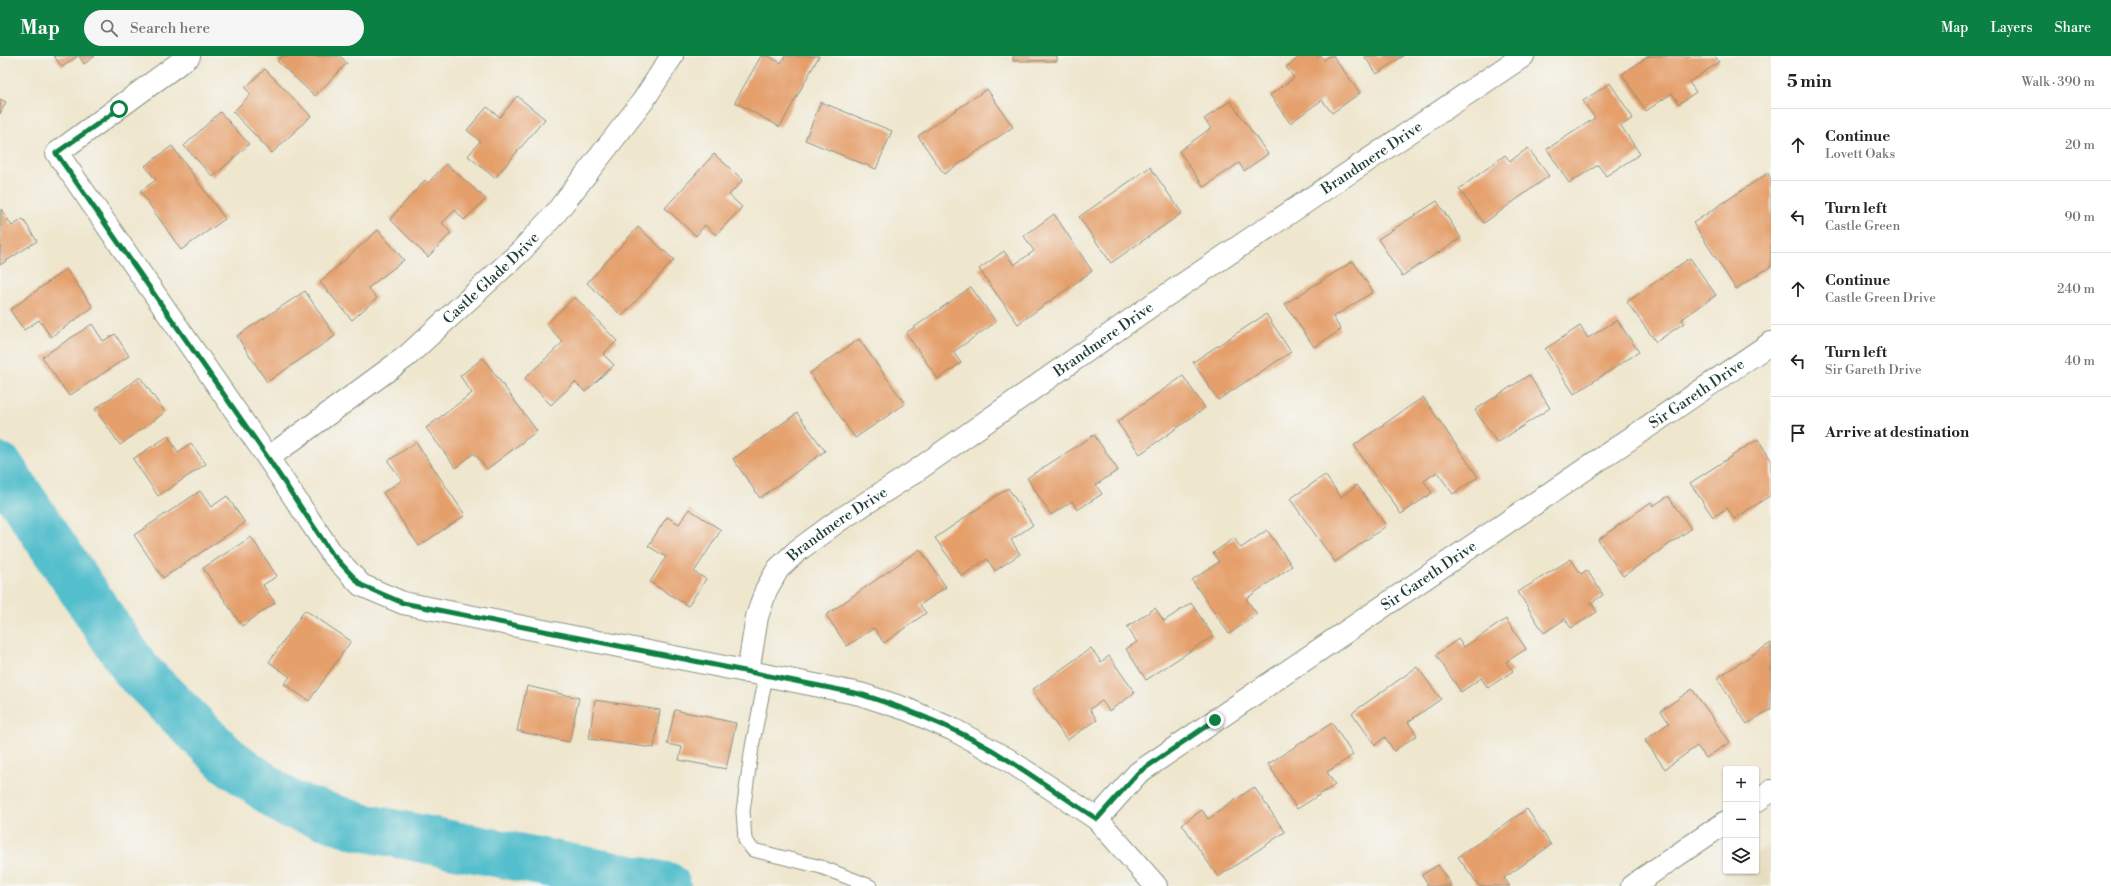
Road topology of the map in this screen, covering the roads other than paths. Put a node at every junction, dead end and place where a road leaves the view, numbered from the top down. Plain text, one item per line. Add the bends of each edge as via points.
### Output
1 (189, 56) edge
2 (672, 56) edge
3 (1523, 56) edge
4 (1771, 343) edge
5 (268, 458) junction
6 (757, 674) junction
7 (1771, 791) edge
8 (1759, 799) edge
9 (1097, 819) junction
10 (1723, 824) edge
11 (870, 886) edge
12 (1156, 886) edge
13 (1632, 886) edge

1 - 5 street via 56,153
2 - 5 street, Castle Glade Drive via 643,101 555,214 521,251 406,356
3 - 6 street, Brandmere Drive via 1155,304 797,551 778,569 766,590 758,617
4 - 9 street, Sir Gareth Drive via 1138,773
5 - 6 street via 332,554 361,585 403,603
6 - 9 street via 860,694 906,709 954,730 1007,759
6 - 11 lane via 752,747 744,804 745,840 753,850 821,867
7 - 8 street
9 - 12 street
10 - 13 street

